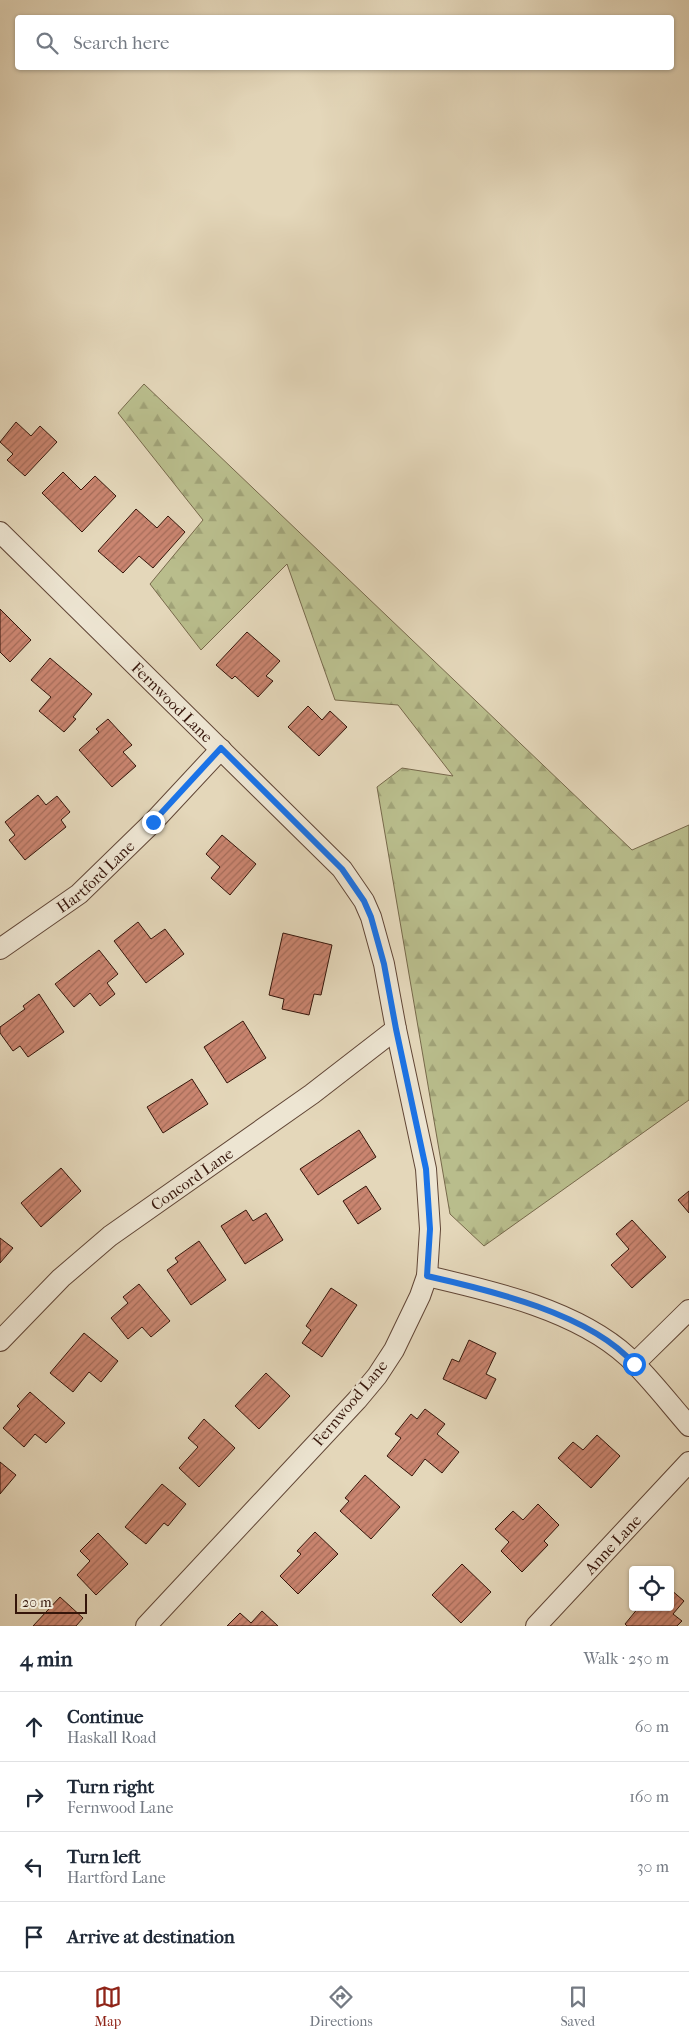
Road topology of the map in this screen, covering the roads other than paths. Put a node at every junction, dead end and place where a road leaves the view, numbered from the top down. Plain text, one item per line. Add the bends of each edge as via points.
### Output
1 (0, 532) edge
2 (221, 748) junction
3 (0, 949) edge
4 (396, 1029) junction
5 (427, 1276) junction
6 (689, 1310) edge
7 (0, 1341) edge
8 (634, 1364) junction
9 (689, 1426) edge
10 (689, 1462) edge
11 (146, 1626) edge
12 (536, 1626) edge

1 - 2 street, Fernwood Lane
2 - 3 street, Hartford Lane via 153,822 79,894
2 - 4 street, Fernwood Lane via 342,869 364,901 384,964
4 - 5 street, Fernwood Lane via 426,1169 430,1229
4 - 7 street, Concord Lane via 312,1094 110,1236 62,1278
5 - 8 street via 494,1291 558,1315 597,1335
5 - 11 street, Fernwood Lane via 394,1350 377,1376
6 - 8 street
8 - 9 street
10 - 12 street, Anne Lane

